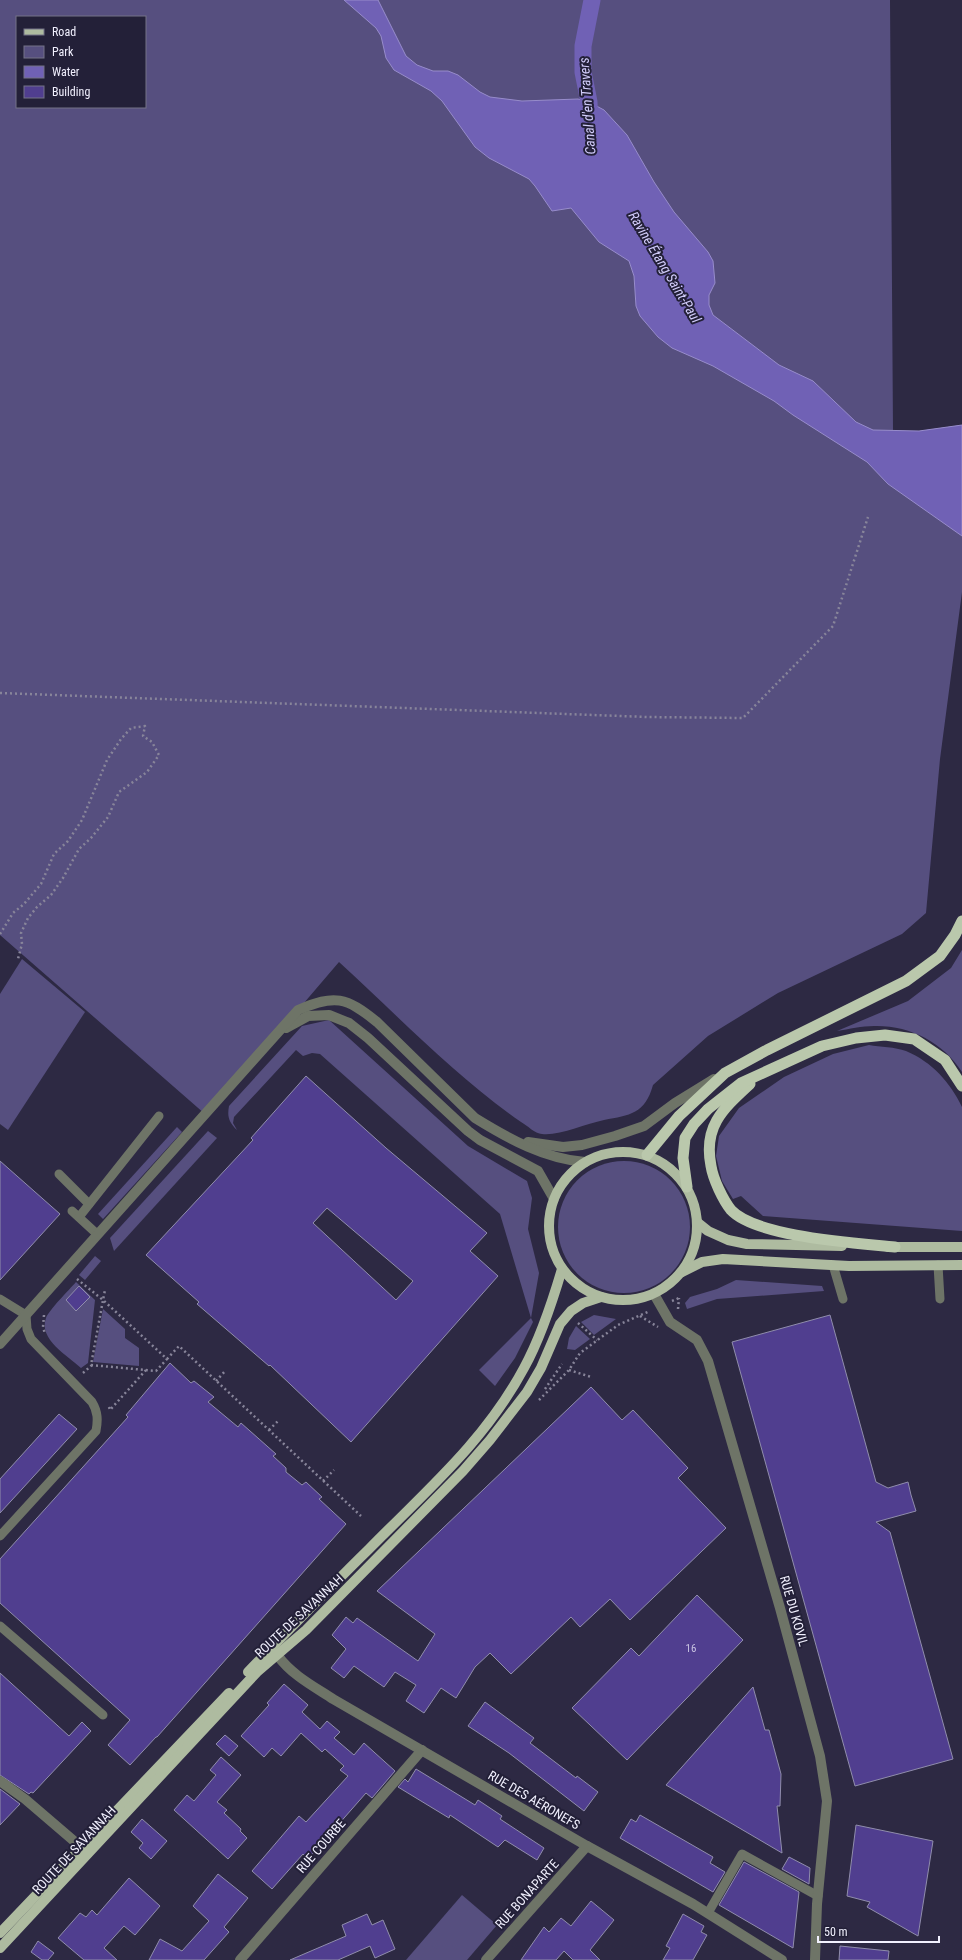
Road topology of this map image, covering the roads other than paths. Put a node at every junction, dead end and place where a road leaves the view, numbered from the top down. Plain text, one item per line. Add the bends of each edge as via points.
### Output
1 (962, 920) edge
2 (280, 1031) junction
3 (725, 1073) junction
4 (761, 1074) junction
5 (962, 1086) edge
6 (159, 1116) dead end
7 (516, 1140) junction
8 (647, 1156) junction
9 (585, 1162) junction
10 (60, 1174) dead end
11 (687, 1187) junction
12 (554, 1199) junction
13 (89, 1204) junction
14 (698, 1223) junction
15 (97, 1234) junction
16 (895, 1247) junction
17 (962, 1247) edge
18 (832, 1265) junction
19 (938, 1265) junction
20 (962, 1265) edge
21 (562, 1269) junction
22 (682, 1272) junction
23 (654, 1294) junction
24 (601, 1297) junction
25 (0, 1299) edge
26 (843, 1299) dead end
27 (940, 1299) dead end
28 (26, 1315) junction
29 (0, 1344) edge
30 (0, 1536) edge
31 (0, 1626) edge
32 (278, 1656) junction
33 (103, 1715) dead end
34 (422, 1750) junction
35 (0, 1781) edge
36 (587, 1846) junction
37 (84, 1850) junction
38 (818, 1896) junction
39 (708, 1913) junction
40 (2, 1936) edge
41 (0, 1948) edge
42 (240, 1960) edge
43 (486, 1960) edge
44 (782, 1960) edge
45 (815, 1960) edge

1 - 3 highway via 940,956 906,981
2 - 7 street via 298,1010 320,1000 343,1000 377,1022 475,1118
2 - 12 street via 308,1016 329,1015 349,1023 468,1131 538,1171
2 - 15 street
3 - 7 street via 675,1103 644,1126 615,1136 563,1147
3 - 8 highway via 679,1116
4 - 5 highway via 822,1046 856,1038 885,1035 914,1039 945,1060
4 - 11 highway via 741,1083 722,1097 694,1124 685,1138 683,1158
4 - 16 highway via 723,1109 712,1130 708,1155 712,1173 731,1210 760,1226 802,1236
6 - 13 lane
7 - 9 street via 565,1161
8 - 9 main road via 622,1152
8 - 11 main road via 670,1168
9 - 12 main road via 566,1178
10 - 13 lane
11 - 14 main road via 697,1210
12 - 21 main road via 548,1228 550,1243
13 - 15 lane via 76,1214
14 - 16 main road via 708,1231 728,1240 747,1244
14 - 22 main road via 695,1249
15 - 28 street
16 - 17 main road
18 - 19 main road
18 - 22 main road via 723,1259 702,1262
18 - 26 lane
19 - 20 main road
19 - 27 lane
21 - 24 main road via 579,1287
21 - 37 main road, ROUTE DE SAVANNAH via 552,1304 524,1367 479,1436 455,1464 363,1554
22 - 23 main road via 664,1289
23 - 24 main road via 628,1301
23 - 38 street, RUE DU KOVIL via 670,1322 697,1340 708,1361 787,1634 820,1756 827,1801
24 - 32 main road, ROUTE DE SAVANNAH via 583,1303 571,1311 560,1324 541,1368 527,1392 490,1440
25 - 28 lane
28 - 29 street
28 - 30 lane via 27,1329 32,1339 92,1402 98,1419 96,1431
31 - 33 lane
32 - 34 street, RUE DES AÉRONEFS via 288,1668 314,1687
32 - 37 main road, ROUTE DE SAVANNAH via 257,1672
34 - 36 street, RUE DES AÉRONEFS
34 - 42 street, RUE COURBE
35 - 37 street
36 - 39 street, RUE DES AÉRONEFS
36 - 43 street, RUE BONAPARTE
37 - 40 main road, ROUTE DE SAVANNAH
38 - 39 lane via 742,1854
38 - 45 street, RUE DU KOVIL
39 - 44 street, RUE DES AÉRONEFS
40 - 41 main road, ROUTE DE SAVANNAH

